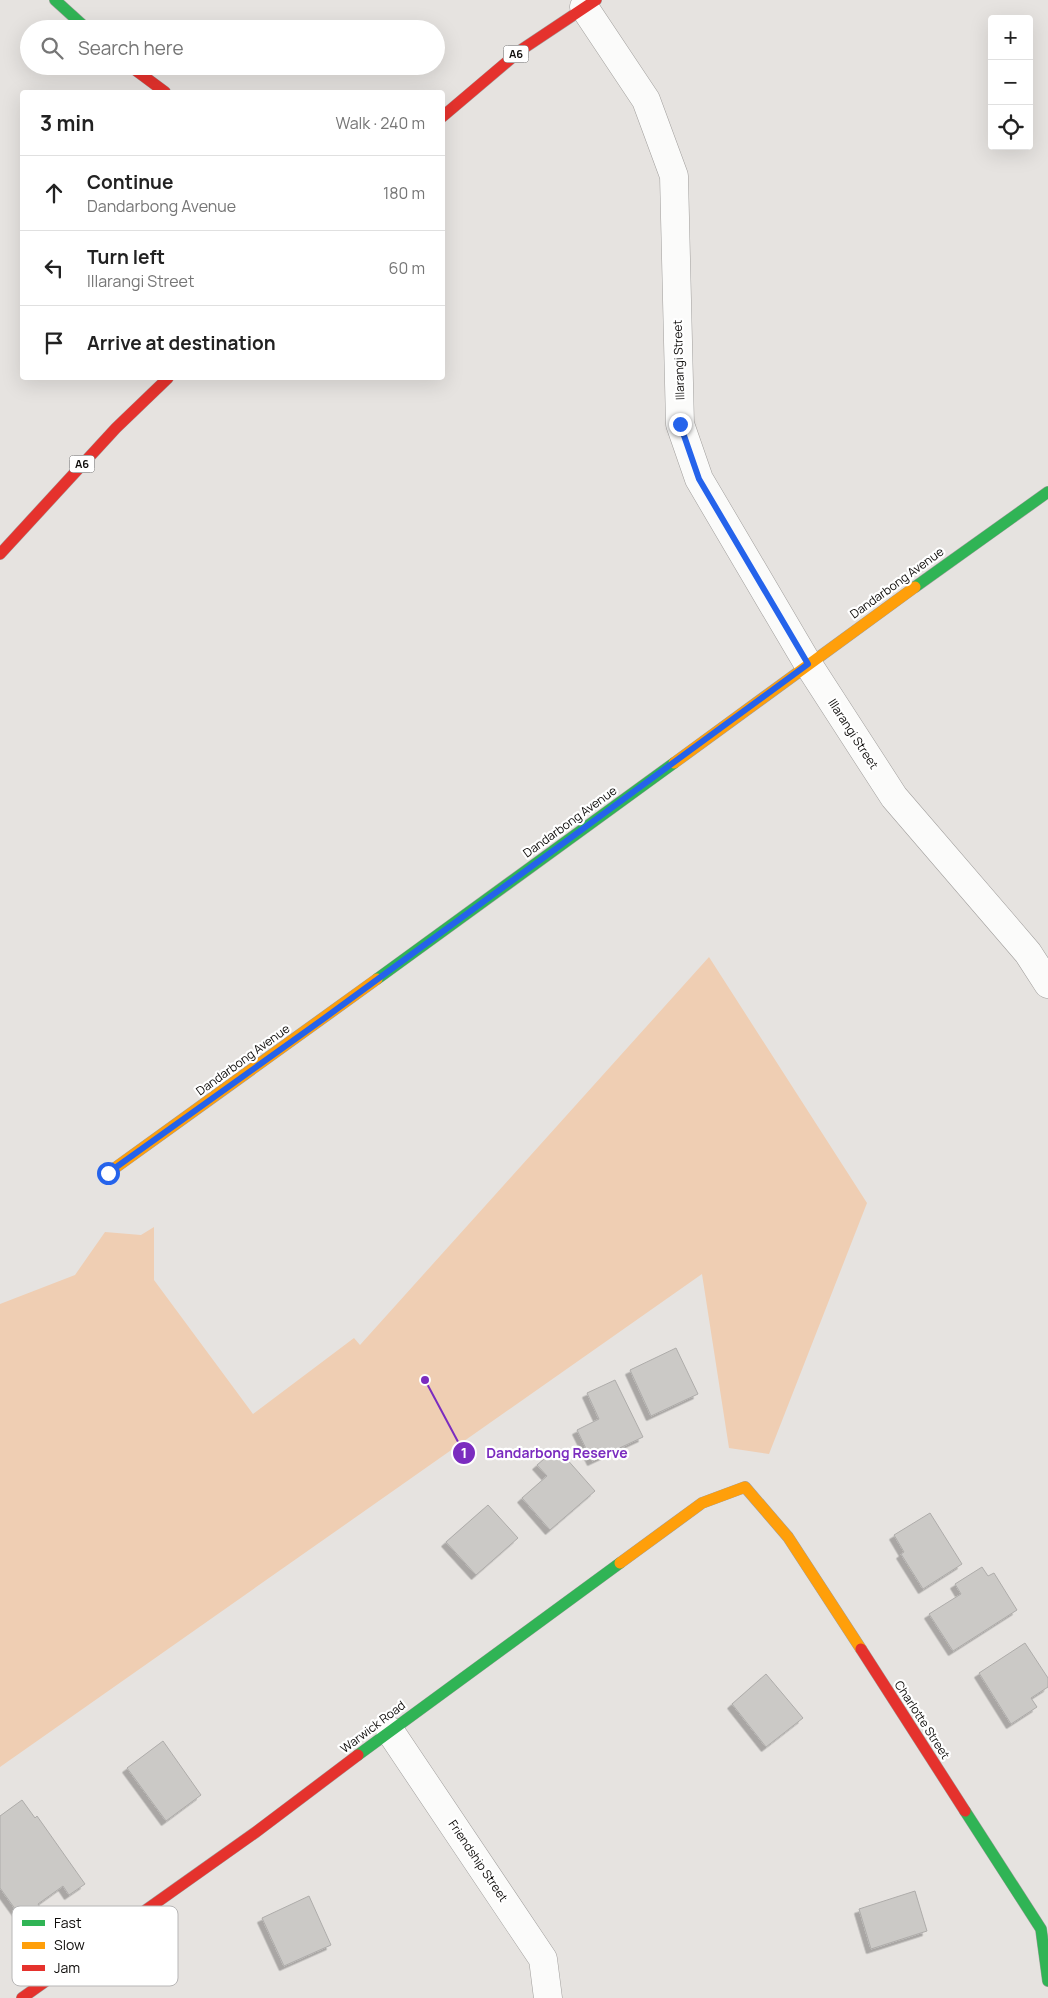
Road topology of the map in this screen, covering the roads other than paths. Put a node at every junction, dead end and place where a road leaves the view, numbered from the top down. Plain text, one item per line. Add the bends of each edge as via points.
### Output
1 (55, 0) edge
2 (590, 4) edge
3 (77, 20) edge
4 (142, 75) edge
5 (162, 90) edge
6 (445, 114) edge
7 (166, 380) edge
8 (1048, 492) edge
9 (0, 554) edge
10 (808, 664) junction
11 (1048, 984) edge
12 (108, 1173) dead end
13 (745, 1487) joint
14 (390, 1731) junction
15 (152, 1906) edge
16 (1048, 1981) edge
17 (39, 1986) edge
18 (22, 1998) edge
19 (548, 1998) edge

1 - 3 main road
2 - 6 main road, A6 via 522,50
2 - 10 street, Illarangi Street via 646,100 674,176 680,424 699,479
4 - 5 main road
7 - 9 main road, A6 via 116,428
8 - 10 main road, Dandarbong Avenue
10 - 11 street, Illarangi Street via 894,797 1028,953
10 - 12 main road, Dandarbong Avenue
13 - 14 main road, Warwick Road via 702,1503
13 - 16 main road, Charlotte Street via 788,1537 1041,1929
14 - 15 main road, Warwick Road
14 - 19 street, Friendship Street via 544,1958
17 - 18 main road, Warwick Road

